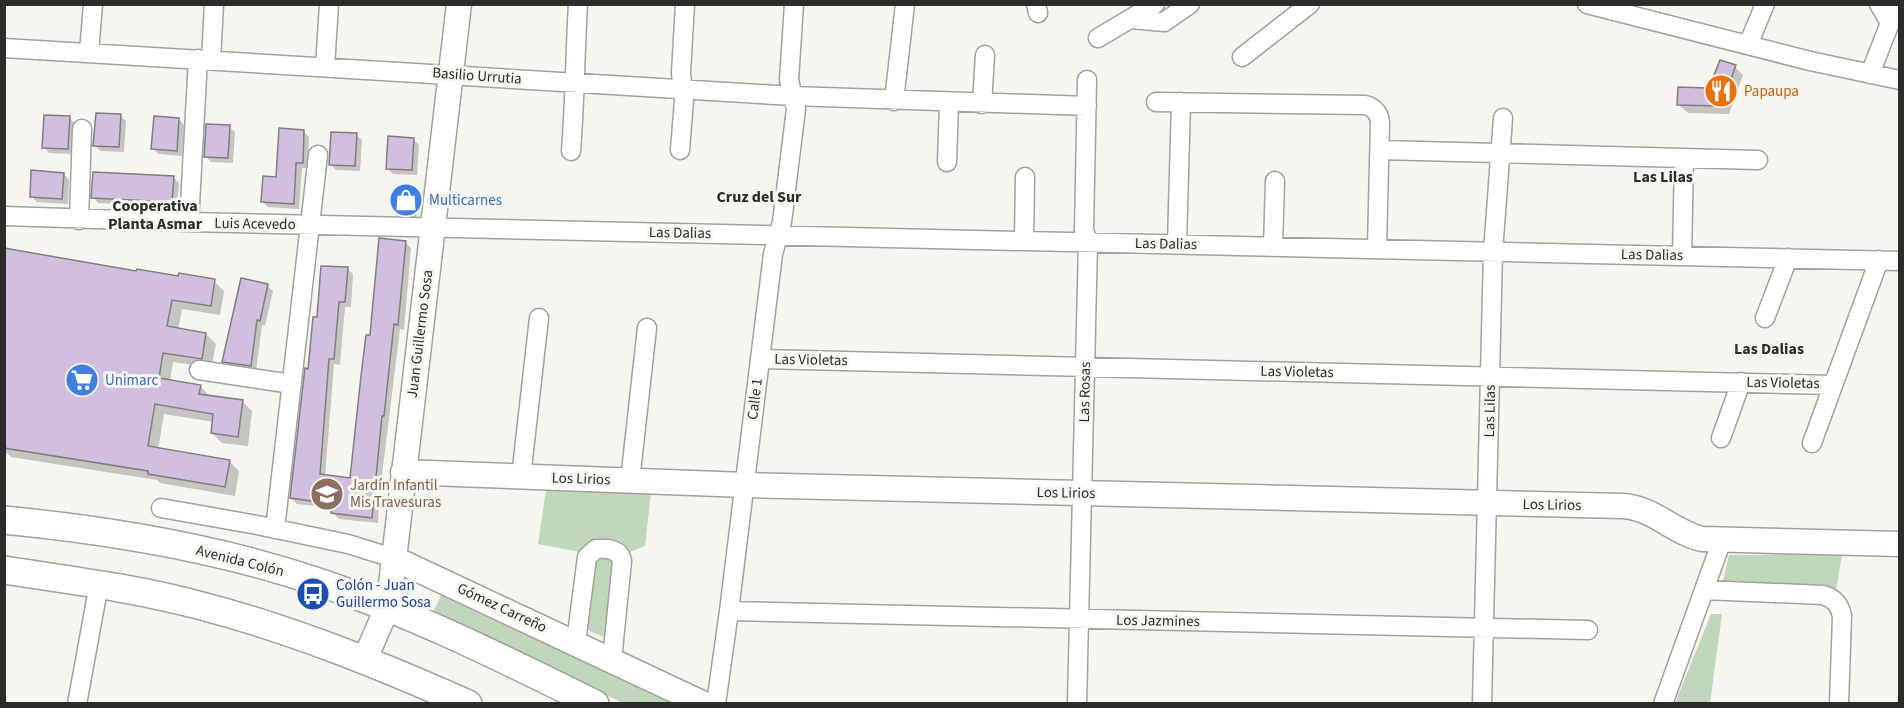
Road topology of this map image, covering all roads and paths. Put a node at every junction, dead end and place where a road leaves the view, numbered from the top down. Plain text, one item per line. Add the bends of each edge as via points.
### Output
1 (93, 4) edge
2 (214, 4) edge
3 (329, 4) edge
4 (459, 4) edge
5 (578, 4) edge
6 (685, 4) edge
7 (794, 4) edge
8 (905, 4) edge
9 (1155, 4) edge
10 (1190, 4) edge
11 (1310, 4) edge
12 (1587, 4) edge
13 (1765, 4) edge
14 (1879, 4) edge
15 (1899, 6) edge
16 (1653, 12) edge
17 (1131, 19) junction
18 (1890, 23) junction
19 (1098, 38) dead end
20 (1748, 45) junction
21 (4, 48) edge
22 (89, 53) junction
23 (985, 55) dead end
24 (1242, 57) dead end
25 (204, 59) junction
26 (325, 67) junction
27 (451, 74) junction
28 (1870, 74) junction
29 (1087, 80) dead end
30 (1899, 80) edge
31 (575, 82) junction
32 (683, 89) junction
33 (793, 96) junction
34 (894, 101) junction
35 (1156, 102) dead end
36 (1181, 102) junction
37 (949, 103) junction
38 (982, 104) junction
39 (1087, 106) junction
40 (1503, 118) dead end
41 (82, 129) dead end
42 (680, 150) dead end
43 (1380, 150) junction
44 (571, 151) dead end
45 (1501, 154) junction
46 (318, 155) dead end
47 (1684, 158) junction
48 (1758, 160) dead end
49 (947, 162) dead end
50 (1025, 177) dead end
51 (1275, 181) dead end
52 (4, 216) edge
53 (79, 220) junction
54 (189, 222) junction
55 (311, 225) junction
56 (433, 227) junction
57 (779, 235) junction
58 (1024, 241) junction
59 (1088, 242) junction
60 (1177, 244) junction
61 (1273, 247) junction
62 (1377, 249) junction
63 (1493, 252) junction
64 (1682, 256) junction
65 (1788, 258) junction
66 (1879, 261) junction
67 (1899, 261) edge
68 (539, 318) dead end
69 (1765, 318) dead end
70 (647, 328) dead end
71 (760, 359) junction
72 (1085, 367) junction
73 (200, 370) dead end
74 (1490, 376) junction
75 (1741, 382) junction
76 (292, 384) junction
77 (1833, 385) junction
78 (1721, 438) dead end
79 (1812, 443) dead end
80 (403, 472) junction
81 (521, 477) junction
82 (630, 481) junction
83 (745, 485) junction
84 (1082, 494) junction
85 (1487, 504) junction
86 (161, 508) dead end
87 (4, 520) edge
88 (266, 527) junction
89 (1722, 540) junction
90 (1899, 544) edge
91 (393, 558) junction
92 (4, 570) edge
93 (99, 584) junction
94 (1704, 590) junction
95 (387, 608) junction
96 (729, 611) junction
97 (1079, 619) junction
98 (1484, 628) junction
99 (1588, 630) dead end
100 (576, 642) junction
101 (365, 659) junction
102 (612, 660) junction
103 (76, 704) edge
104 (468, 704) edge
105 (595, 704) edge
106 (704, 704) edge
107 (716, 704) edge
108 (1077, 704) edge
109 (1482, 704) edge
110 (1663, 704) edge
111 (1839, 704) edge

1 - 22 street
2 - 25 street
3 - 26 street
4 - 27 street, Juan Guillermo Sosa
5 - 31 street
6 - 32 street
7 - 33 street, Calle 1 via 789,80
8 - 34 street
9 - 17 street
10 - 17 street via 1164,22
11 - 24 street
12 - 16 street
13 - 20 street
14 - 18 street
15 - 18 street
16 - 20 street
17 - 19 street
18 - 28 street
20 - 28 street
21 - 22 street, Basilio Urrutia
22 - 25 street, Basilio Urrutia
23 - 38 street
25 - 26 street, Basilio Urrutia
25 - 54 street
26 - 27 street, Basilio Urrutia
27 - 31 street, Basilio Urrutia
27 - 56 street, Juan Guillermo Sosa
28 - 30 street
29 - 39 street, Las Rosas
31 - 32 street, Basilio Urrutia
31 - 44 street
32 - 33 street, Basilio Urrutia
32 - 42 street
33 - 34 street, Basilio Urrutia
33 - 57 street, Calle 1 via 796,109
34 - 37 street, Basilio Urrutia
35 - 36 street
36 - 43 street via 1365,105 1376,111 1380,122
36 - 60 street
37 - 38 street, Basilio Urrutia
37 - 49 street
38 - 39 street, Basilio Urrutia
39 - 59 street, Las Rosas via 1084,230
40 - 45 street, Las Lilas
41 - 53 street
43 - 45 street
43 - 62 street
45 - 47 street
45 - 63 street, Las Lilas
46 - 55 street
47 - 48 street
47 - 64 street
50 - 58 street
51 - 61 street
52 - 53 street, Luis Acevedo
53 - 54 street, Luis Acevedo
54 - 55 street, Luis Acevedo
55 - 56 street, Luis Acevedo
55 - 76 street
56 - 57 street, Las Dalias
56 - 80 street, Juan Guillermo Sosa
57 - 58 street, Las Dalias
57 - 71 street, Calle 1 via 773,254
58 - 59 street, Las Dalias
59 - 60 street, Las Dalias
59 - 72 street, Las Rosas
60 - 61 street, Las Dalias
61 - 62 street, Las Dalias
62 - 63 street, Las Dalias
63 - 64 street, Las Dalias
63 - 74 street, Las Lilas
64 - 65 street, Las Dalias
65 - 66 street, Las Dalias
65 - 69 street
66 - 67 street, Las Dalias
66 - 77 street, Las Violetas
68 - 81 street
70 - 82 street
71 - 72 street, Las Violetas
71 - 83 street, Calle 1
72 - 74 street, Las Violetas
72 - 84 street, Las Rosas
73 - 76 street
74 - 75 street, Las Violetas
74 - 85 street, Las Lilas
75 - 77 street, Las Violetas
75 - 78 street
76 - 88 street
77 - 79 street, Las Violetas
80 - 81 street, Los Lirios
80 - 91 street, Juan Guillermo Sosa
81 - 82 street, Los Lirios
82 - 83 street, Los Lirios
83 - 84 street, Los Lirios
83 - 96 street, Calle 1
84 - 85 street, Los Lirios
84 - 97 street, Las Rosas
85 - 89 street, Los Lirios via 1632,507 1687,534
85 - 98 street, Las Lilas
86 - 88 street, Gómez Carreño
87 - 95 main road, Avenida Colón via 124,535 234,558 312,580
88 - 91 street, Gómez Carreño
89 - 90 street, Los Lirios
89 - 94 street
91 - 95 street, Juan Guillermo Sosa
91 - 100 street, Gómez Carreño
92 - 93 main road
93 - 101 main road via 237,616
93 - 103 street
94 - 110 street
94 - 111 street via 1823,595 1836,602 1842,616
95 - 101 street, Juan Guillermo Sosa
95 - 105 main road, Avenida Colón via 464,640
96 - 97 street, Los Jazmines
96 - 107 street, Calle 1
97 - 98 street, Los Jazmines
97 - 108 street, Las Rosas
98 - 99 street, Los Jazmines
98 - 109 street, Las Lilas
100 - 102 street, Gómez Carreño
100 - 102 street via 587,557 596,549 618,553 622,558
101 - 104 main road
102 - 106 street, Gómez Carreño

